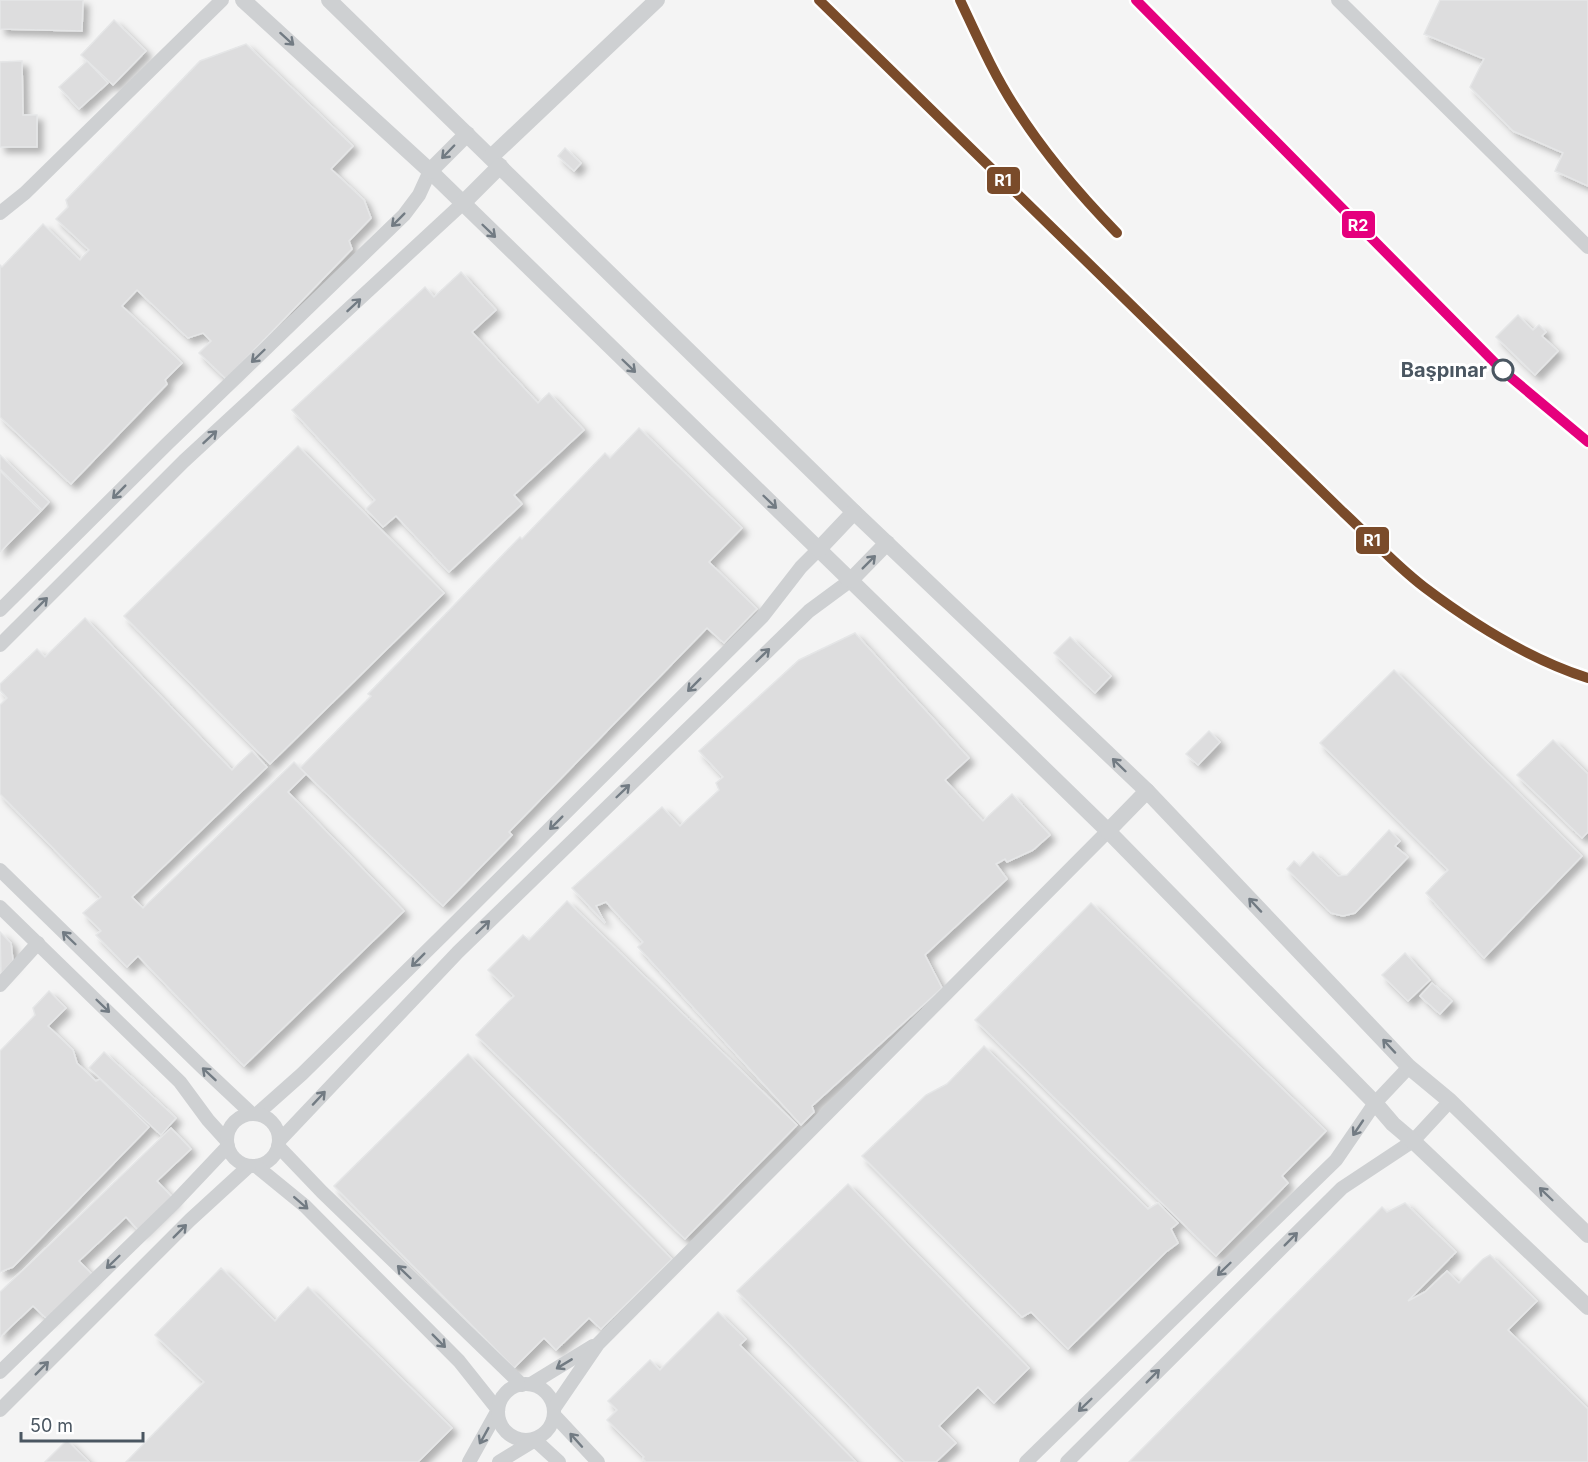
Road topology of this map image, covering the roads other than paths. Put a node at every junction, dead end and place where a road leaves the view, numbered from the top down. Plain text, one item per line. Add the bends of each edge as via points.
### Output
1 (222, 0) edge
2 (243, 0) edge
3 (329, 0) edge
4 (657, 0) edge
5 (1338, 0) edge
6 (467, 134) junction
7 (495, 161) junction
8 (430, 171) junction
9 (462, 204) junction
10 (0, 213) edge
11 (1588, 247) edge
12 (167, 444) junction
13 (184, 461) junction
14 (854, 512) junction
15 (79, 531) junction
16 (887, 543) junction
17 (97, 548) junction
18 (819, 549) junction
19 (850, 580) junction
20 (0, 610) edge
21 (0, 645) edge
22 (1147, 791) junction
23 (1108, 831) junction
24 (0, 870) edge
25 (0, 907) edge
26 (443, 935) junction
27 (38, 943) junction
28 (458, 952) junction
29 (0, 986) edge
30 (1409, 1067) junction
31 (1450, 1101) junction
32 (1375, 1102) junction
33 (255, 1114) junction
34 (1413, 1141) junction
35 (227, 1143) junction
36 (279, 1144) junction
37 (252, 1166) junction
38 (1588, 1235) edge
39 (75, 1299) junction
40 (1588, 1307) edge
41 (94, 1317) junction
42 (598, 1344) junction
43 (0, 1372) edge
44 (527, 1385) junction
45 (0, 1410) edge
46 (498, 1410) junction
47 (555, 1412) junction
48 (535, 1440) junction
49 (469, 1462) edge
50 (499, 1462) edge
51 (559, 1462) edge
52 (598, 1462) edge
53 (1026, 1462) edge
54 (1067, 1462) edge

1 - 10 street via 26,193
2 -> 8 street
3 - 6 street
4 - 7 street
5 - 11 street
6 - 7 street
6 -> 8 street
7 - 9 street
7 - 14 street
8 - 9 street
8 -> 12 street via 404,215
13 -> 9 street
9 -> 18 street
12 - 13 street
12 -> 15 street
13 - 17 street
14 - 16 street
14 - 18 street
15 - 17 street
15 - 20 street
19 -> 16 street
22 -> 16 street
21 -> 17 street
18 - 19 street
18 -> 26 street via 763,616
19 - 23 street
28 -> 19 street via 809,611
22 - 23 street
30 -> 22 street
23 - 32 street
23 - 42 street
33 -> 24 street
25 - 27 street
26 - 28 street
26 -> 33 street via 302,1074
27 - 29 street
27 -> 35 street via 180,1082
36 -> 28 street
30 - 31 street
30 - 32 street
31 - 34 street
38 -> 31 street
32 - 34 street
32 -> 53 street via 1336,1160
33 - 35 street via 231,1125
33 - 36 street via 271,1121
34 - 40 street
54 -> 34 street via 1342,1188
35 - 37 street via 233,1157
35 -> 39 street via 176,1201
36 - 37 street via 270,1159
44 -> 36 street via 322,1192
41 -> 37 street via 190,1220
37 -> 46 street via 305,1206 459,1361
39 - 41 street
39 - 43 street
45 -> 41 street
42 -> 44 street
42 - 47 street
44 - 46 street via 509,1390
44 - 47 street via 546,1391
46 - 48 street via 506,1433 515,1439
46 -> 49 street
47 - 48 street via 547,1432
52 -> 47 street
48 - 50 street
48 - 51 street

